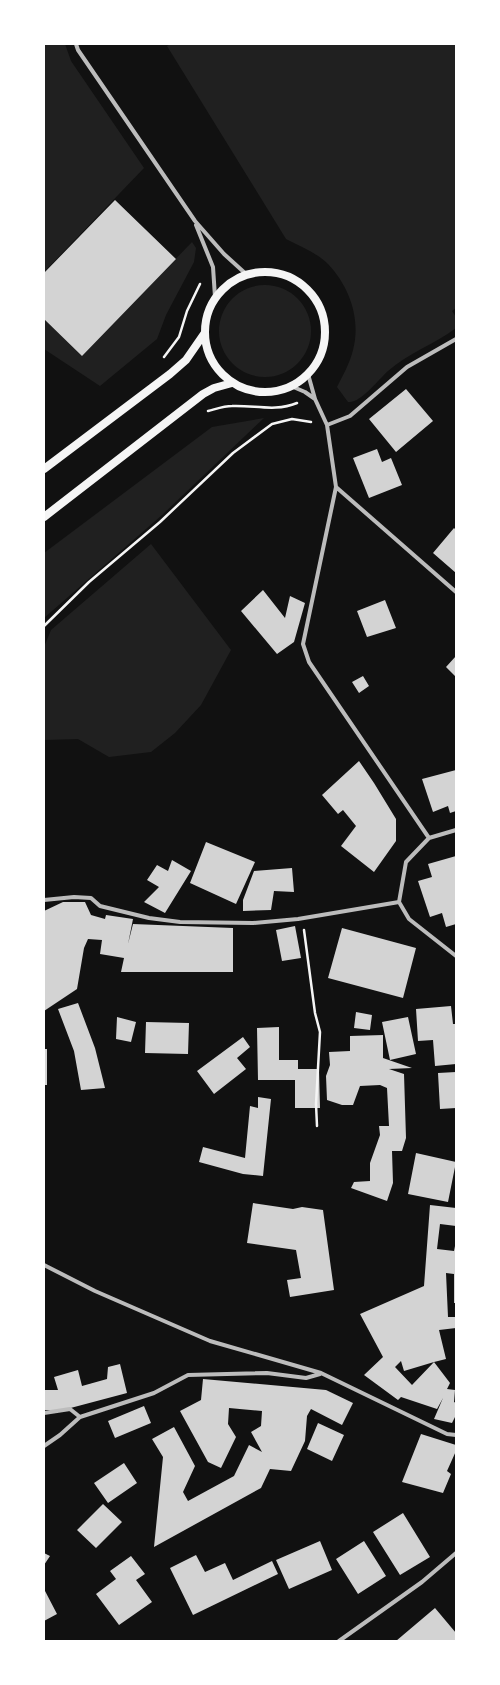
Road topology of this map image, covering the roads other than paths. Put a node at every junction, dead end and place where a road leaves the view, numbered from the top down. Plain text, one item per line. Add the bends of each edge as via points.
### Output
1 (76, 44) edge
2 (195, 221) junction
3 (246, 274) junction
4 (215, 297) junction
5 (204, 334) junction
6 (456, 339) edge
7 (308, 374) junction
8 (232, 383) junction
9 (291, 386) junction
10 (315, 399) junction
11 (327, 425) junction
12 (44, 469) edge
13 (336, 487) junction
14 (44, 517) edge
15 (456, 592) edge
16 (456, 830) edge
17 (429, 838) junction
18 (44, 900) edge
19 (399, 902) junction
20 (456, 956) edge
21 (44, 1265) edge
22 (321, 1374) junction
23 (44, 1413) edge
24 (80, 1417) junction
25 (456, 1434) edge
26 (44, 1446) edge
27 (456, 1553) edge
28 (339, 1641) edge

1 - 2 street
2 - 3 street
2 - 4 street via 213,271
3 - 4 main road via 229,283
3 - 7 main road via 265,271 284,275 302,284 316,299 324,318 325,338 319,358
4 - 5 main road via 207,314
5 - 8 main road via 208,353 214,364
5 - 12 main road via 186,360 170,374
6 - 11 street via 407,367 350,416
7 - 9 main road
7 - 10 street
8 - 9 main road via 251,390 272,392
8 - 14 main road via 203,394
9 - 10 street
10 - 11 street
11 - 13 street
13 - 15 street
13 - 17 street via 303,644 309,662
16 - 17 street
17 - 19 street via 406,862
18 - 19 street via 91,898 100,906 149,918 180,922 266,922
19 - 20 street via 408,919
21 - 22 street via 95,1291 210,1340
22 - 24 street via 306,1378 267,1373 188,1375 154,1393
22 - 25 street via 447,1434
23 - 24 street via 70,1409
24 - 26 street via 60,1436
27 - 28 street via 422,1582

